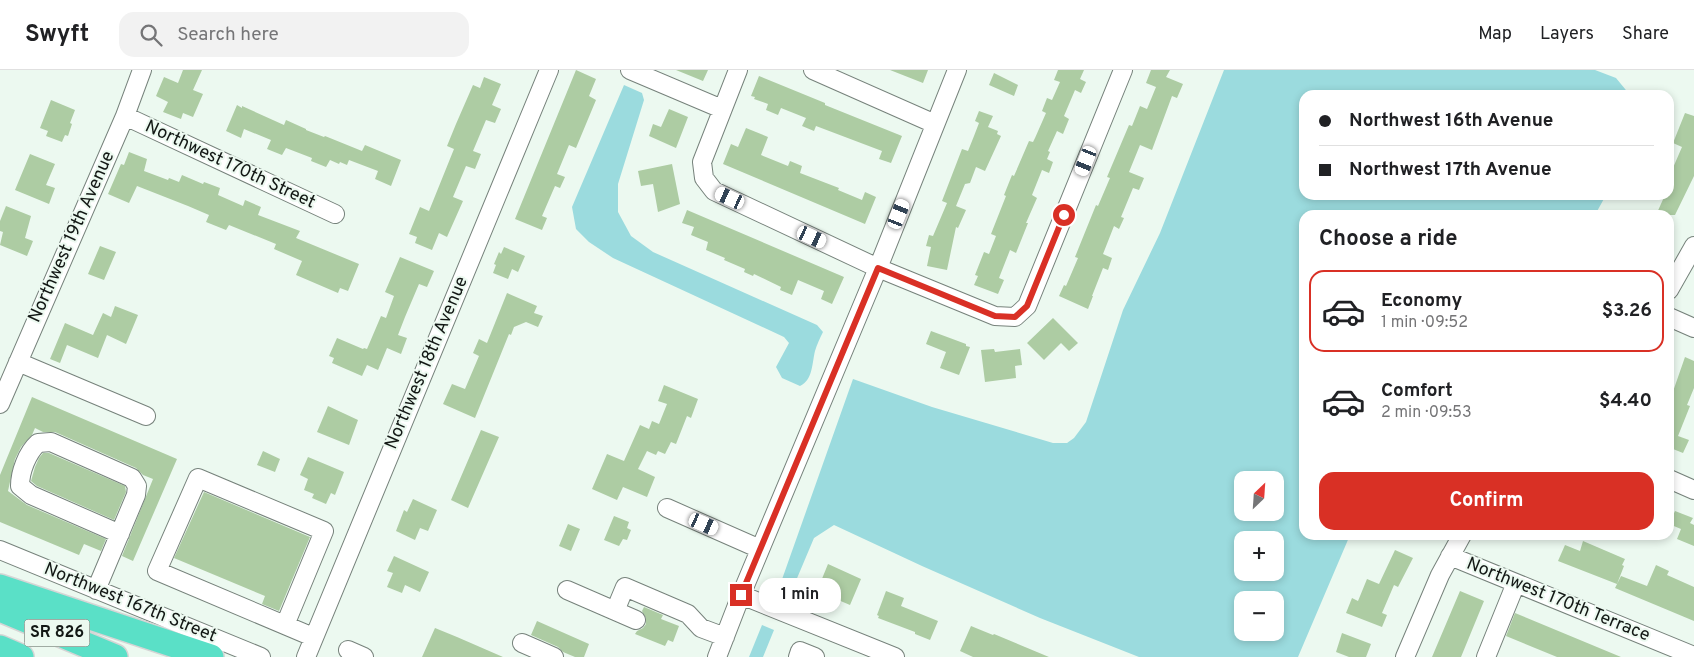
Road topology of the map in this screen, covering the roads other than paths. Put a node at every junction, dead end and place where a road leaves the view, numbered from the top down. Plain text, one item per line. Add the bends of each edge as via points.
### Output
1 (142, 70) edge
2 (549, 70) edge
3 (630, 70) edge
4 (738, 70) edge
5 (813, 70) edge
6 (957, 70) edge
7 (1123, 70) edge
8 (722, 109) junction
9 (125, 116) junction
10 (934, 124) junction
11 (335, 214) dead end
12 (1694, 246) edge
13 (878, 268) junction
14 (1674, 281) edge
15 (1674, 319) edge
16 (1694, 328) edge
17 (18, 362) junction
18 (0, 404) edge
19 (146, 416) dead end
20 (1674, 481) edge
21 (1694, 490) edge
22 (667, 508) dead end
23 (120, 534) junction
24 (1459, 540) edge
25 (760, 549) junction
26 (0, 550) edge
27 (1450, 556) junction
28 (1516, 583) junction
29 (0, 587) edge
30 (96, 590) junction
31 (568, 590) dead end
32 (741, 595) junction
33 (0, 609) edge
34 (615, 611) junction
35 (636, 620) dead end
36 (286, 625) junction
37 (313, 637) junction
38 (725, 638) junction
39 (522, 643) dead end
40 (0, 648) edge
41 (1492, 655) edge
42 (1694, 656) edge
43 (21, 657) edge
44 (115, 657) edge
45 (210, 657) edge
46 (260, 657) edge
47 (306, 657) edge
48 (554, 657) edge
49 (717, 657) edge
50 (798, 657) edge
51 (815, 657) edge
52 (895, 657) edge
53 (1405, 657) edge

1 - 9 street, Northwest 19th Avenue
2 - 37 street, Northwest 18th Avenue
3 - 8 street
4 - 8 street
5 - 10 street
6 - 10 street
7 - 13 street via 1027,306 1015,317 995,316
8 - 13 street via 702,162 704,178 714,190
9 - 11 street, Northwest 170th Street
9 - 17 street, Northwest 19th Avenue
10 - 13 street
12 - 14 street
13 - 25 street
15 - 16 street
17 - 18 street, Northwest 19th Avenue
17 - 19 street
20 - 21 street
22 - 25 street
23 - 23 street via 136,495 137,486 132,478 51,442 38,443 20,476 20,486 31,495
23 - 30 street
24 - 27 street
25 - 32 street
26 - 30 street, Northwest 167th Street
27 - 28 street, Northwest 170th Terrace
27 - 53 street
28 - 41 street
28 - 42 street, Northwest 170th Terrace
29 - 45 highway
30 - 46 street, Northwest 167th Street
31 - 34 street
32 - 38 street
32 - 52 street
33 - 44 highway, SR 826
34 - 35 street
34 - 38 street via 625,587 688,614 701,628
36 - 36 street via 157,571 198,478 324,531
36 - 37 street
37 - 47 street, Northwest 18th Avenue
38 - 49 street
39 - 48 street
40 - 43 highway, SR 826
50 - 51 street via 800,651

